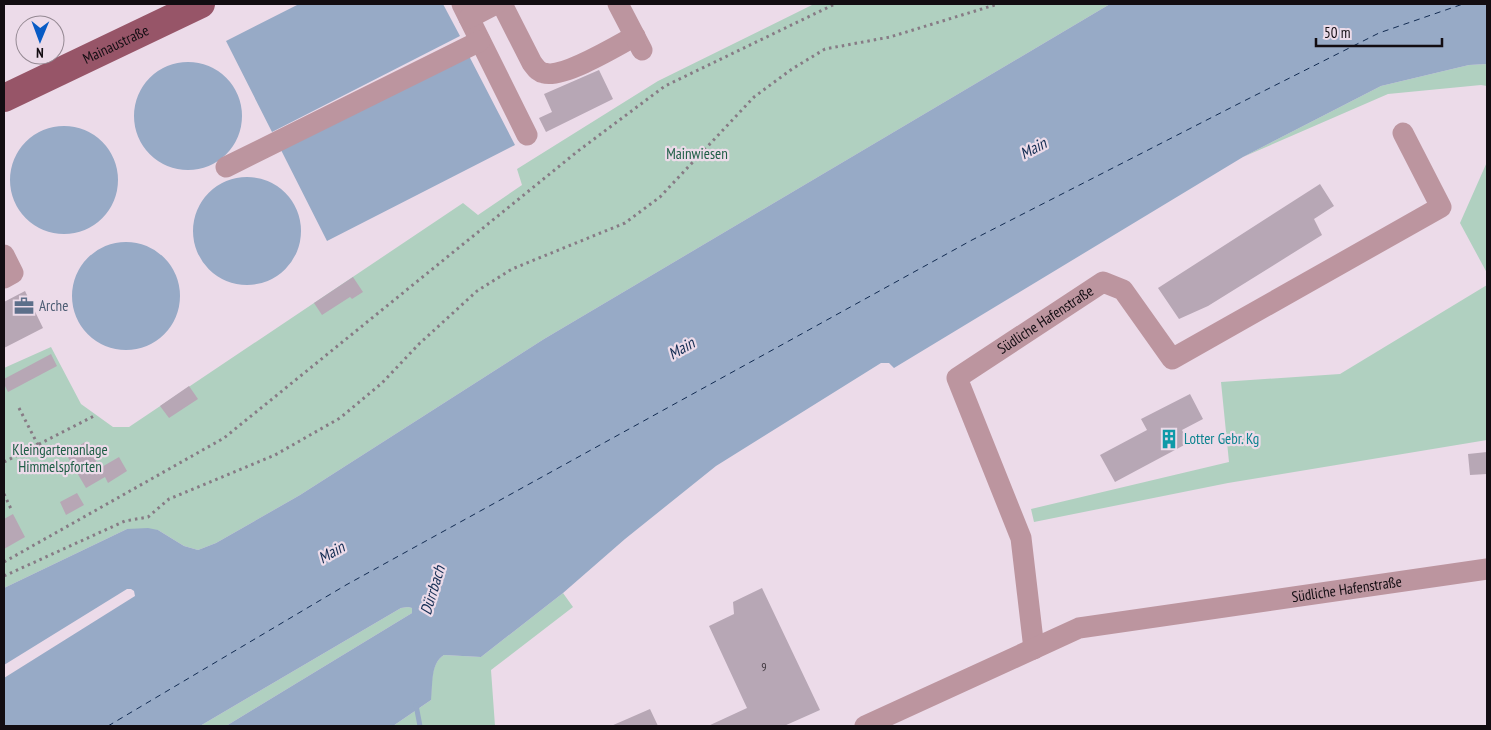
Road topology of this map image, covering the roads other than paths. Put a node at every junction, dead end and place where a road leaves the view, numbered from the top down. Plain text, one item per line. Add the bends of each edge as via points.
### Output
1 (201, 4) edge
2 (496, 4) edge
3 (502, 4) edge
4 (618, 4) edge
5 (465, 11) edge
6 (480, 41) junction
7 (6, 91) edge
8 (1403, 133) dead end
9 (527, 136) dead end
10 (226, 167) dead end
11 (4, 255) edge
12 (4, 278) edge
13 (1487, 569) edge
14 (1034, 648) junction
15 (865, 726) edge

1 - 7 main road, Mainaustraße
2 - 5 street
3 - 4 street via 532,63 538,71 546,74 558,73 639,43
5 - 6 street
6 - 9 street
6 - 10 street
8 - 14 street, Südliche Hafenstraße via 1441,207 1172,359 1123,290 1103,282 957,378 1021,538
11 - 12 street via 13,273
13 - 14 street, Südliche Hafenstraße via 1079,628
14 - 15 street, Südliche Hafenstraße

